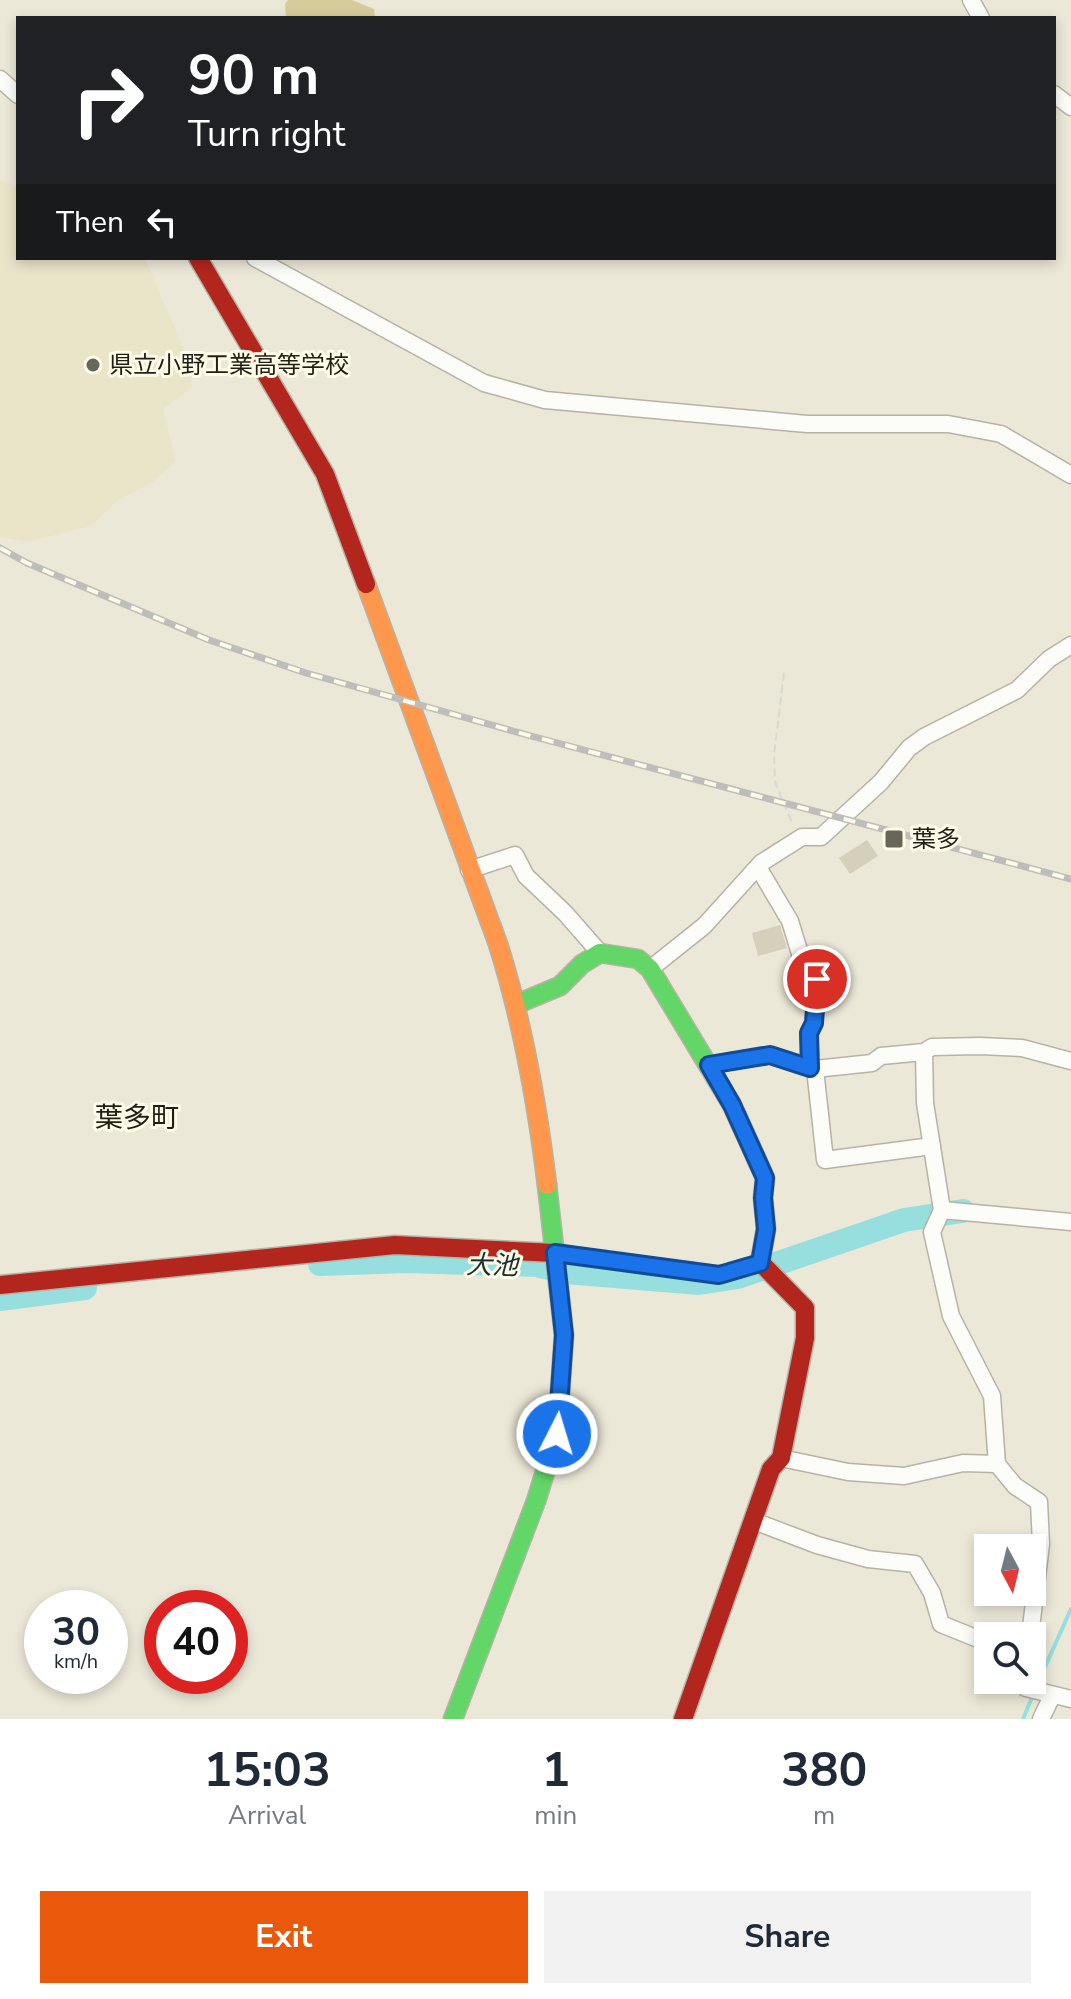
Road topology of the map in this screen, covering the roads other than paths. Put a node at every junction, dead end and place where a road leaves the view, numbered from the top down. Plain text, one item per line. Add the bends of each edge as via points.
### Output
1 (0, 79) edge
2 (16, 93) edge
3 (199, 260) edge
4 (259, 260) edge
5 (1071, 475) edge
6 (1071, 645) edge
7 (758, 867) junction
8 (469, 870) junction
9 (600, 953) junction
10 (650, 969) junction
11 (517, 1004) junction
12 (924, 1052) junction
13 (1071, 1061) edge
14 (709, 1065) junction
15 (812, 1069) junction
16 (932, 1146) junction
17 (942, 1210) junction
18 (1071, 1222) edge
19 (555, 1253) junction
20 (760, 1263) junction
21 (0, 1285) edge
22 (781, 1458) junction
23 (997, 1464) junction
24 (754, 1521) junction
25 (1032, 1622) edge
26 (974, 1637) edge
27 (1046, 1693) edge
28 (1052, 1696) junction
29 (1071, 1699) edge
30 (453, 1719) edge
31 (683, 1719) edge
32 (1041, 1719) edge

1 - 2 street
3 - 8 street via 325,474
4 - 5 street via 484,383 545,400 807,424 948,424 1001,434
6 - 7 street via 1017,690 909,748 821,837 802,837
7 - 10 street via 704,926
7 - 15 street via 790,921 805,970 817,979 809,1033
8 - 9 street via 515,855 526,876
8 - 11 street
9 - 10 street via 638,959
9 - 11 street via 560,986
10 - 14 street
11 - 19 street via 540,1125
12 - 13 street via 932,1047 1022,1048
12 - 15 street
12 - 16 street
14 - 15 street via 770,1055
14 - 20 street via 765,1178
15 - 16 street via 825,1160
16 - 17 street
17 - 18 street
17 - 23 street via 932,1232 935,1246 951,1316 992,1396
19 - 20 street via 719,1275
19 - 21 street via 395,1245
19 - 30 street via 564,1335 557,1434
20 - 22 street via 805,1308 805,1338
22 - 23 street via 848,1472 904,1476 963,1463
22 - 24 street via 771,1469
23 - 25 street via 1015,1486 1039,1502 1041,1544
24 - 26 street via 868,1559 915,1564 932,1593 941,1624
24 - 31 street
27 - 28 street
28 - 29 street
28 - 32 street

